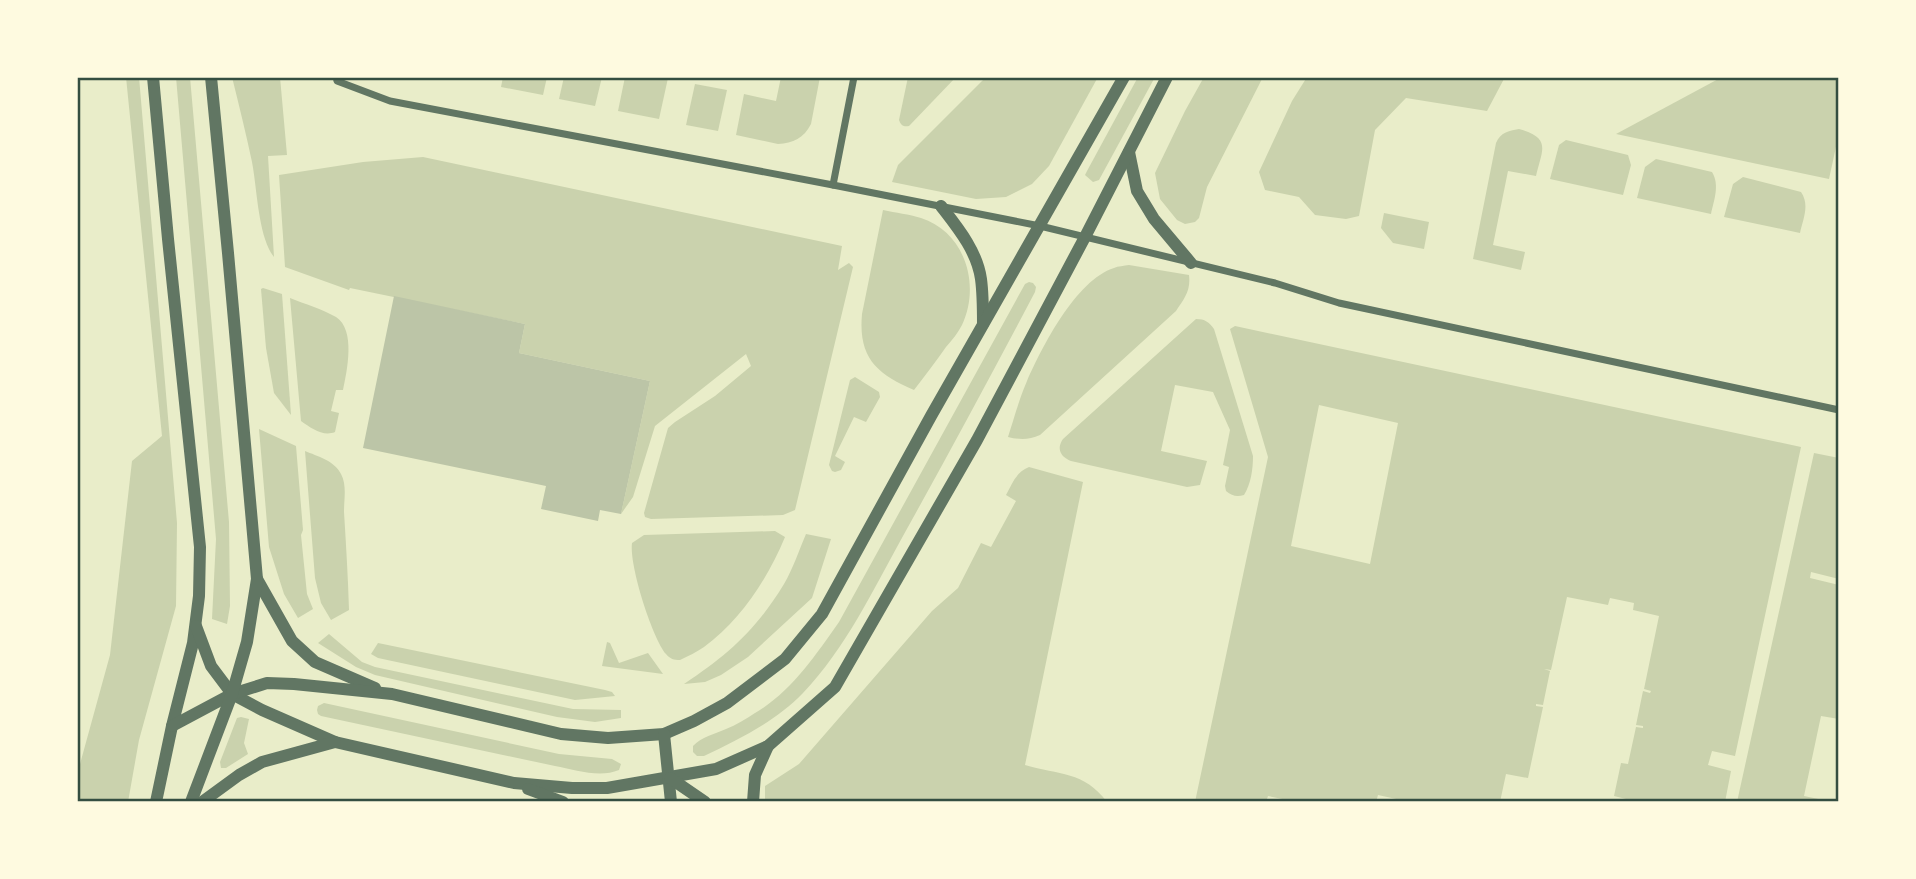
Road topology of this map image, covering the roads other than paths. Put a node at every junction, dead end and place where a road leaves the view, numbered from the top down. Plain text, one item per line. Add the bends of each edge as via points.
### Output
1 (153, 77) edge
2 (211, 77) edge
3 (854, 77) edge
4 (1125, 77) edge
5 (1167, 77) edge
6 (337, 79) edge
7 (1129, 152) junction
8 (833, 185) junction
9 (941, 206) junction
10 (1040, 226) junction
11 (1085, 237) junction
12 (1191, 263) junction
13 (984, 324) junction
14 (1839, 410) edge
15 (257, 579) junction
16 (196, 626) junction
17 (232, 694) junction
18 (392, 694) junction
19 (172, 726) junction
20 (664, 734) junction
21 (335, 742) junction
22 (768, 746) junction
23 (670, 778) junction
24 (514, 783) junction
25 (156, 802) edge
26 (191, 802) edge
27 (202, 802) edge
28 (563, 802) edge
29 (671, 802) edge
30 (705, 802) edge
31 (753, 802) edge

1 - 16 street via 200,547
2 - 15 street
3 - 8 street
4 - 10 street
5 - 7 street
6 - 8 street via 390,101
7 - 11 street
7 - 12 street via 1138,191 1154,219
8 - 9 street
9 - 10 street
9 - 13 street via 972,251 981,277
10 - 11 street
10 - 13 street
11 - 12 street
11 - 22 street via 977,440 835,687
12 - 14 street via 1339,303
13 - 20 street via 822,614 785,659 727,703
15 - 17 street via 247,642
15 - 18 street via 292,640 315,662
16 - 17 street via 211,666
16 - 19 street
17 - 18 street via 267,683
17 - 19 street
17 - 21 street
17 - 26 street
18 - 20 street via 561,734 608,738
19 - 25 street
20 - 23 street
21 - 24 street
21 - 27 street via 262,762
22 - 23 street via 716,769
22 - 31 street via 755,775
23 - 24 street via 607,788
23 - 29 street
23 - 30 street
24 - 28 street

